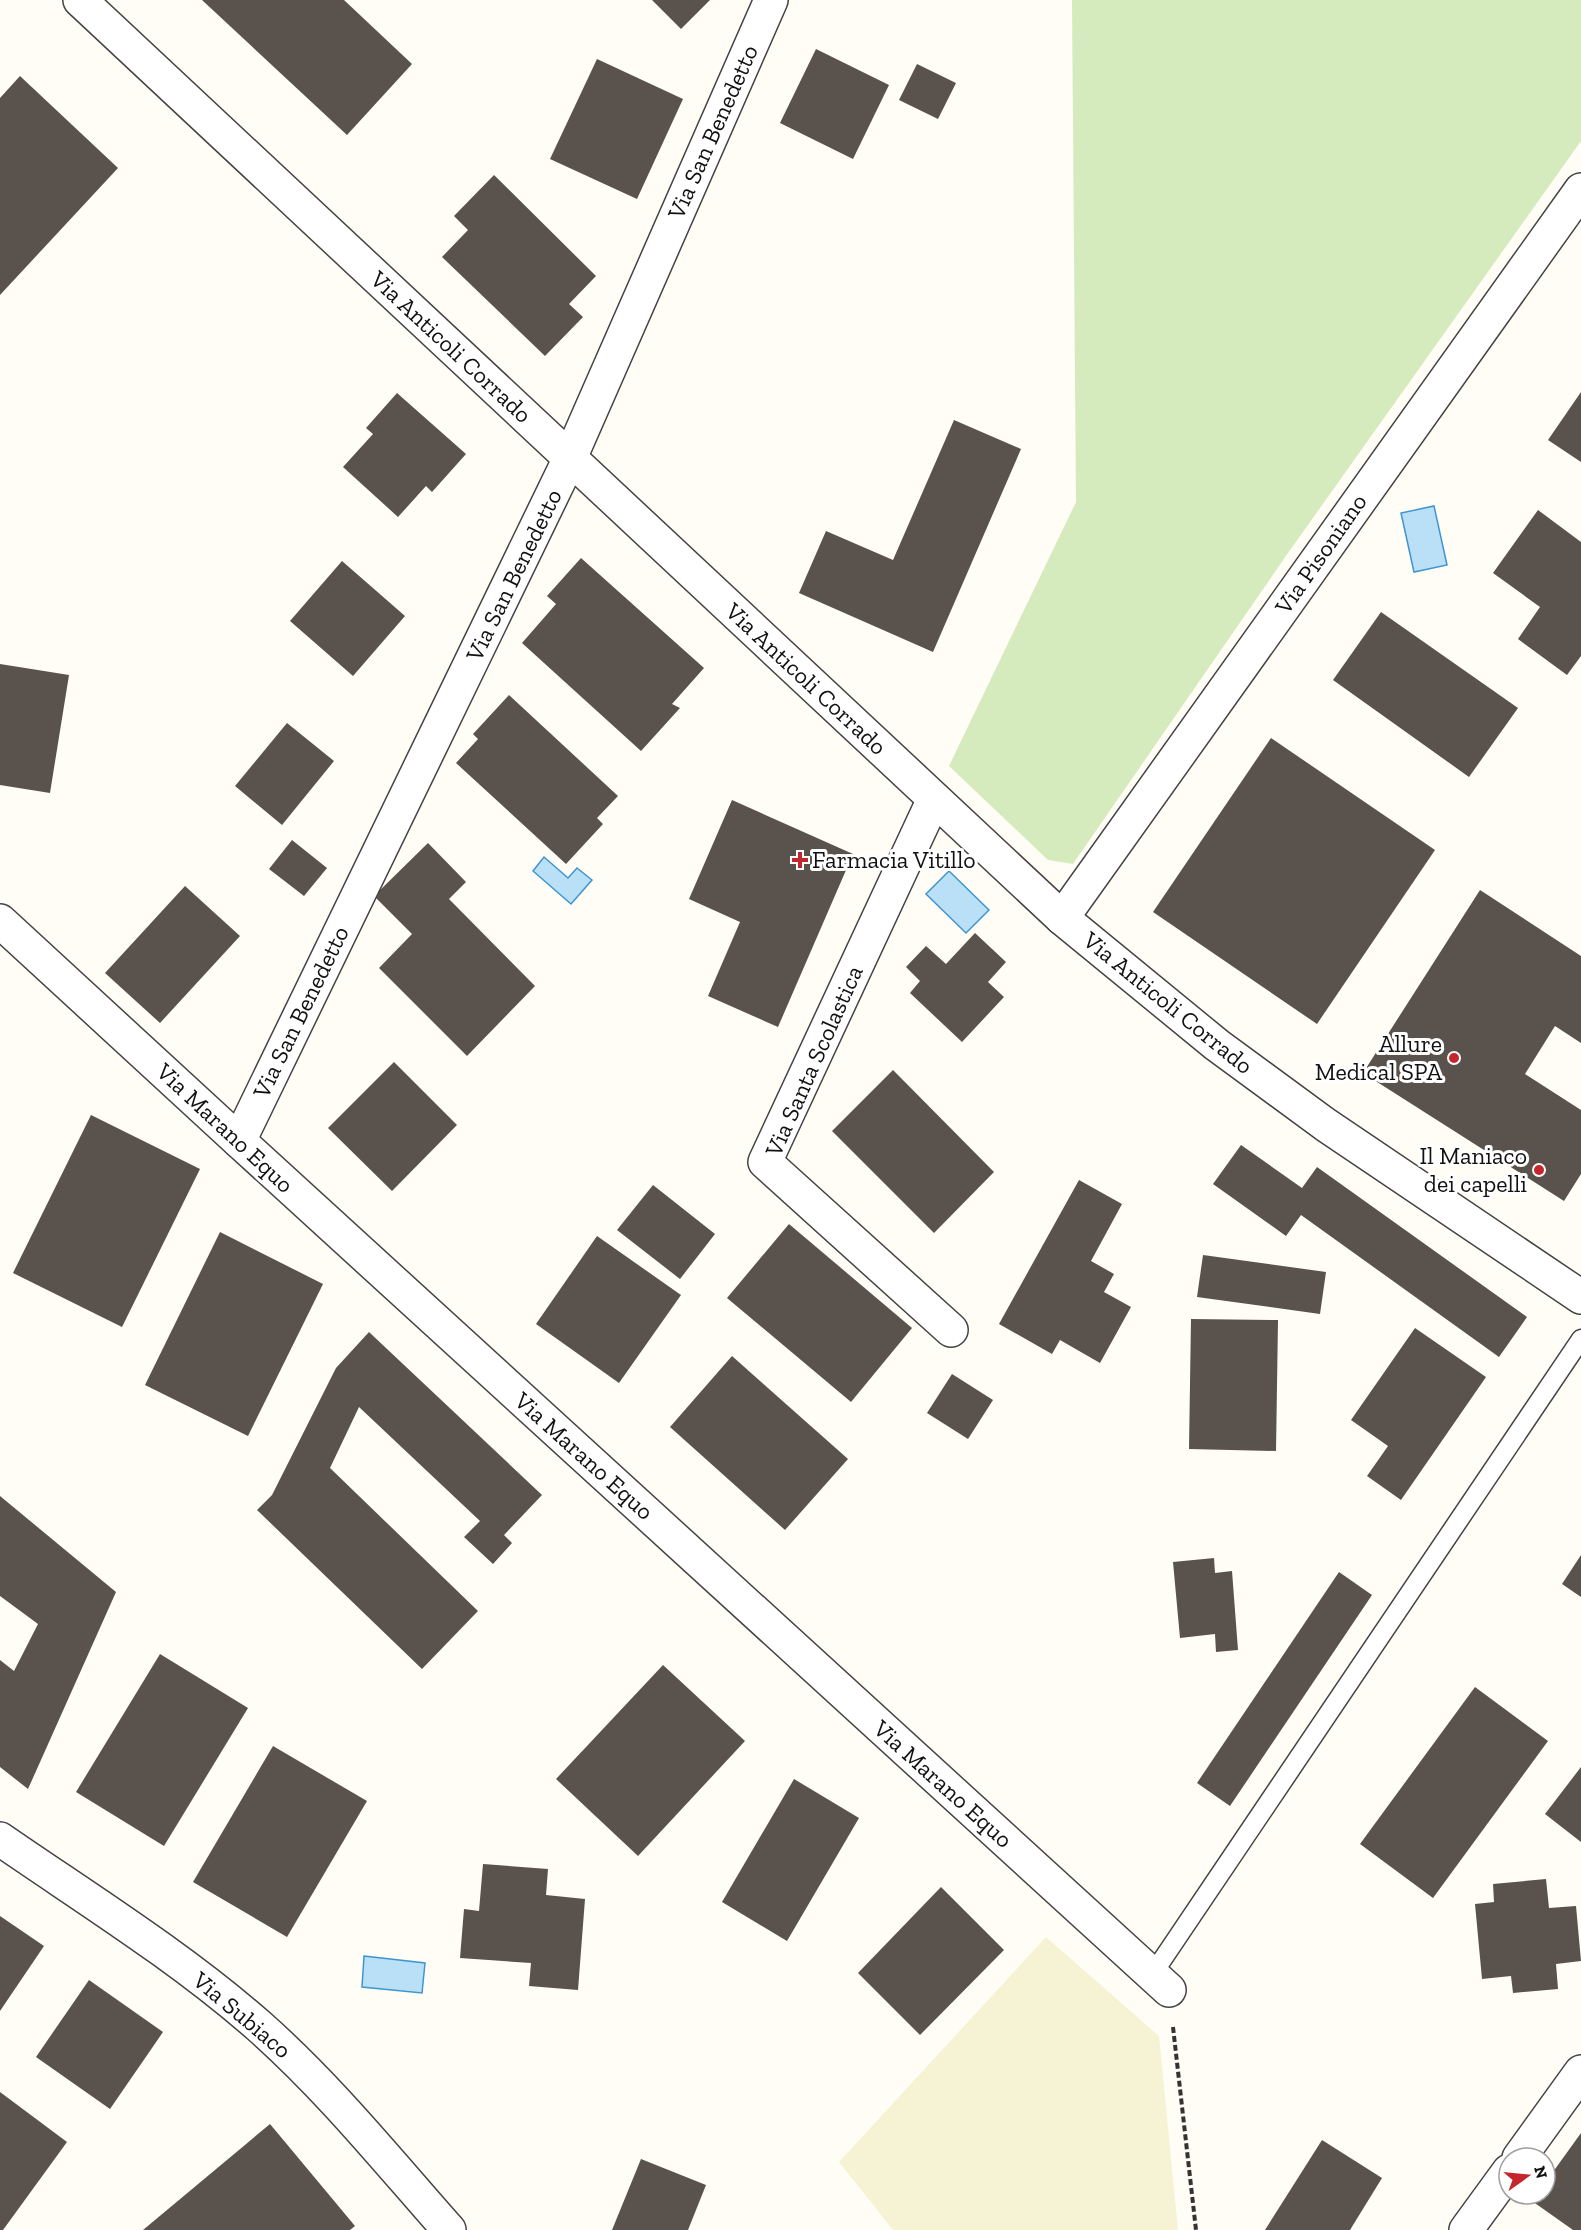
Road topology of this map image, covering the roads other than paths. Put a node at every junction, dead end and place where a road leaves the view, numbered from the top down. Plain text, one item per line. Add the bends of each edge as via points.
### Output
1 (80, 0) edge
2 (771, 0) edge
3 (1581, 190) edge
4 (570, 458) junction
5 (934, 799) junction
6 (1062, 918) junction
7 (0, 921) edge
8 (238, 1141) junction
9 (1581, 1297) edge
10 (951, 1330) dead end
11 (1581, 1339) edge
12 (0, 1839) edge
13 (1160, 1983) joint
14 (1581, 2072) edge
15 (1528, 2146) edge
16 (1497, 2187) edge
17 (449, 2230) edge
18 (1466, 2230) edge

1 - 4 street, Via Anticoli Corrado
2 - 4 street, Via San Benedetto
3 - 6 street, Via Pisoniano
4 - 5 street, Via Anticoli Corrado
4 - 8 street, Via San Benedetto
5 - 6 street, Via Anticoli Corrado
5 - 10 street, Via Santa Scolastica via 765,1162
6 - 9 street, Via Anticoli Corrado via 1217,1046 1326,1125
7 - 8 street, Via Marano Equo
8 - 13 street, Via Marano Equo
11 - 13 lane
12 - 17 street, Via Subiaco via 181,1963 258,2025 327,2092
14 - 15 street
16 - 18 street

